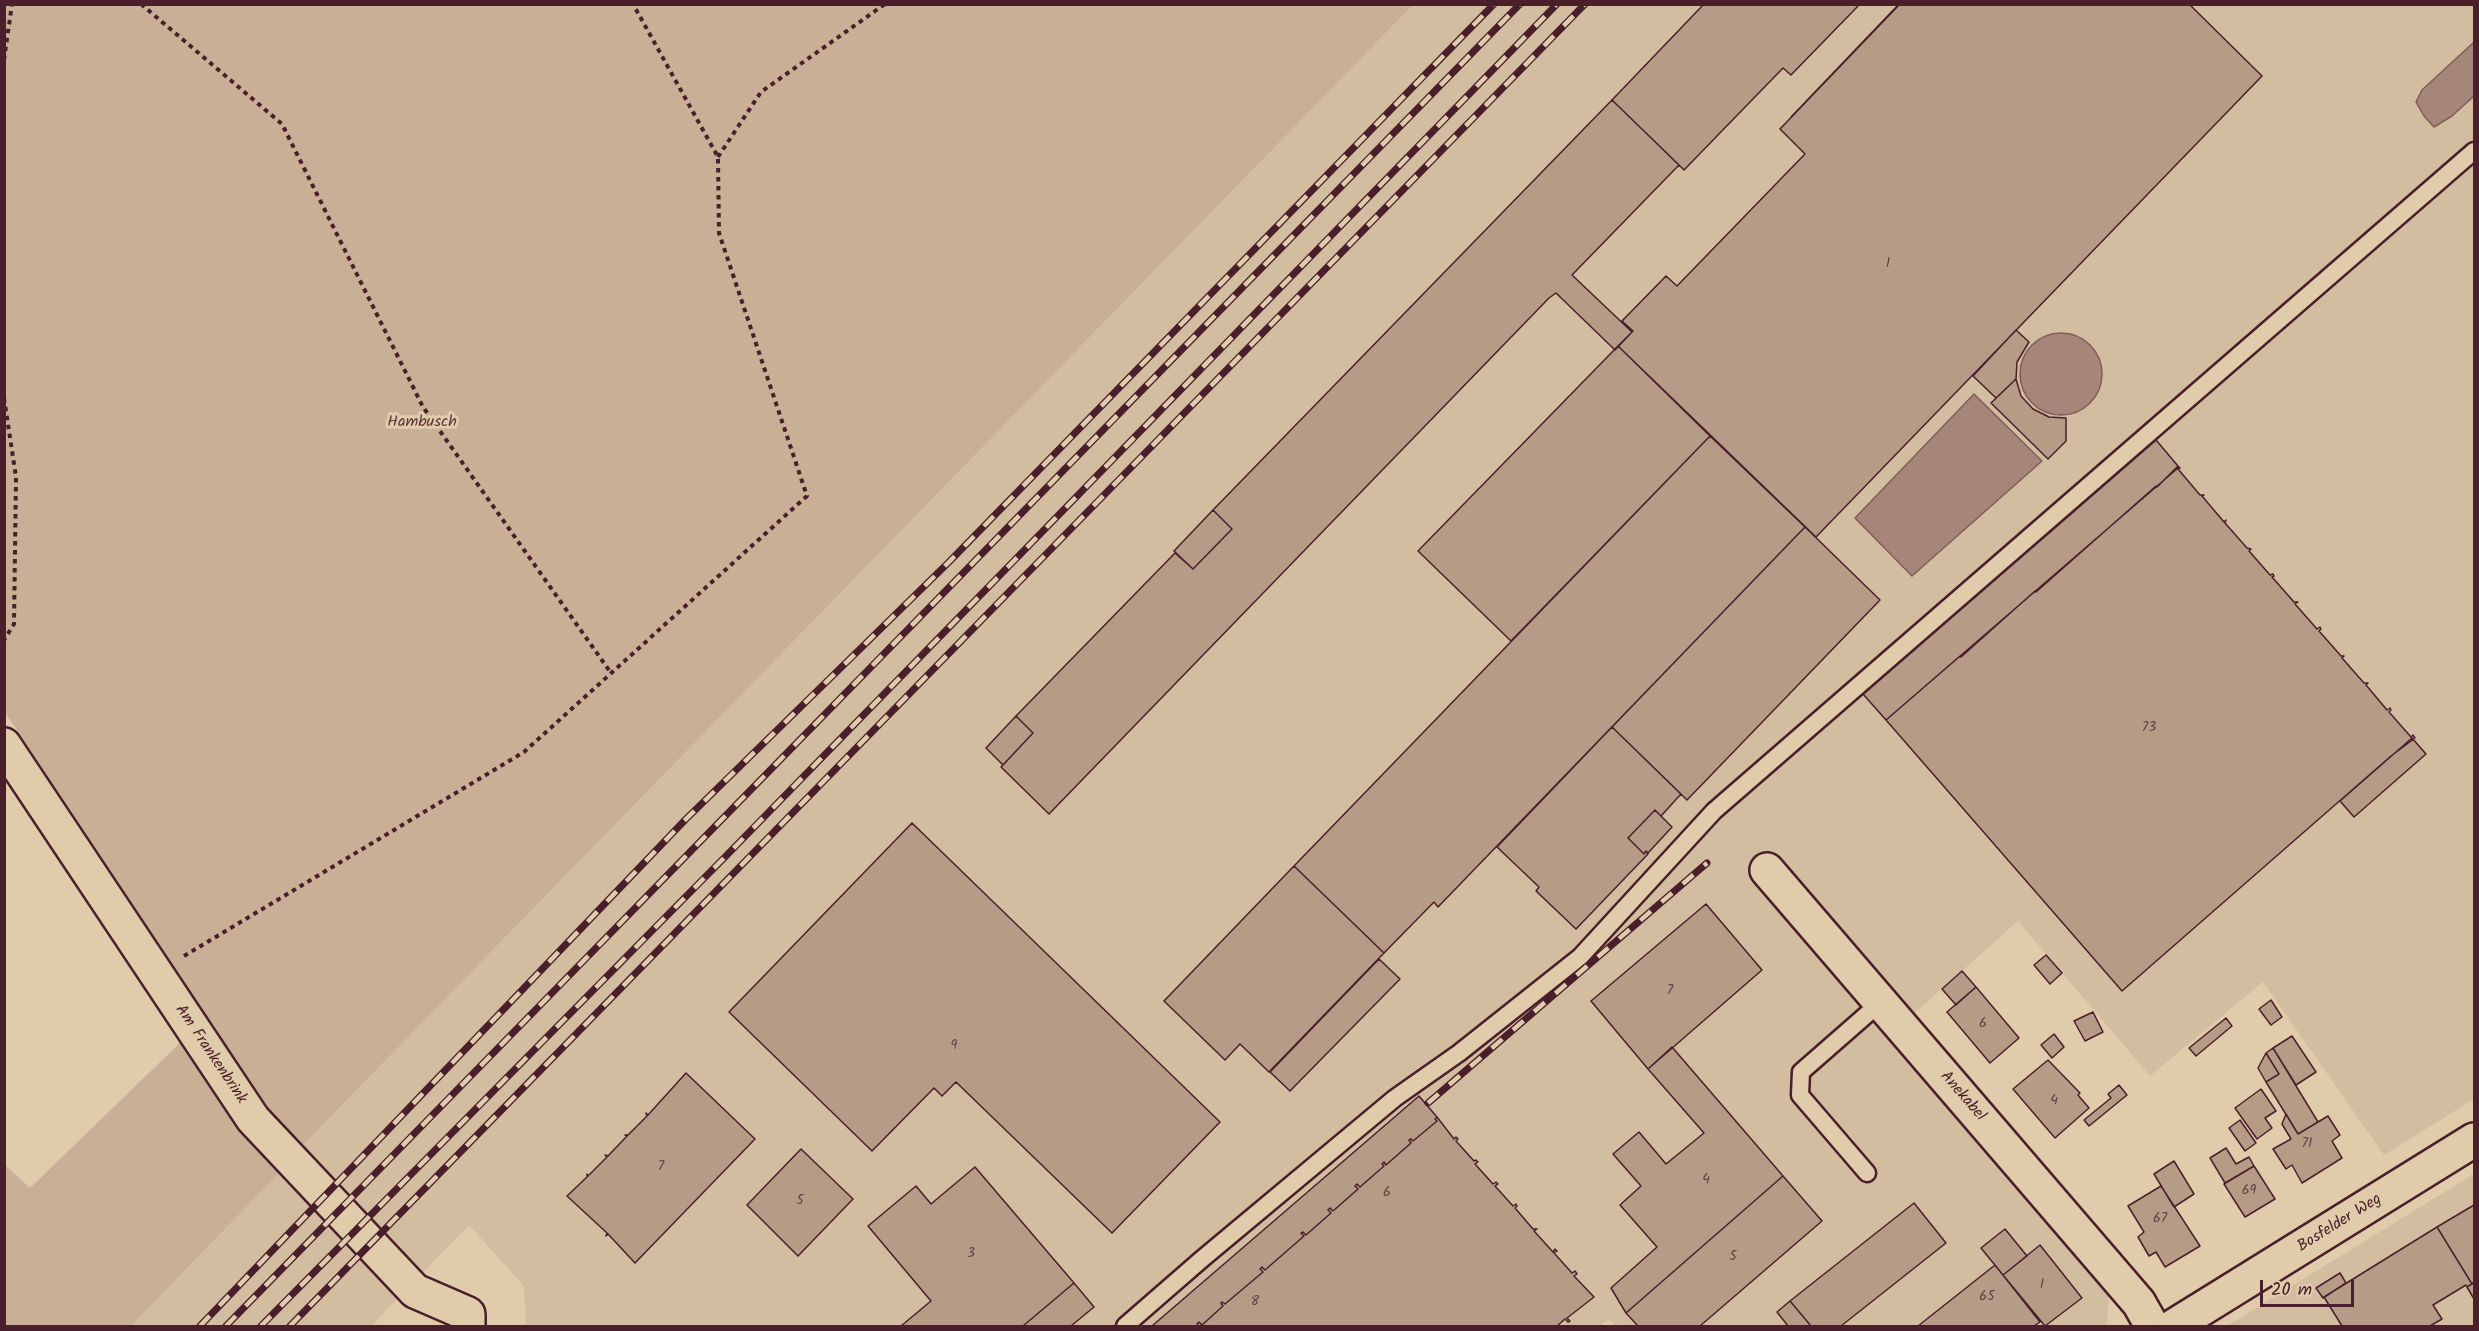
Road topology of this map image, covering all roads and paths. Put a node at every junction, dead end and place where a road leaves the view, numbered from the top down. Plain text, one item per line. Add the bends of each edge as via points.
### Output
1 (12, 4) edge
2 (141, 4) edge
3 (633, 4) edge
4 (885, 4) edge
5 (4, 60) edge
6 (2475, 151) edge
7 (718, 157) junction
8 (4, 398) edge
9 (4, 640) edge
10 (611, 673) junction
11 (4, 745) edge
12 (1767, 870) dead end
13 (155, 974) junction
14 (1881, 1002) junction
15 (2475, 1140) edge
16 (1867, 1173) dead end
17 (468, 1320) edge
18 (1125, 1326) edge
19 (2152, 1326) edge
20 (2174, 1326) edge

1 - 5 path
2 - 10 path via 282,124 423,407
3 - 7 path
4 - 7 path via 761,92
6 - 18 lane via 1714,811 1580,957 1459,1053 1395,1098
7 - 10 path via 719,233 807,496
8 - 9 path via 16,477 14,624
10 - 13 path via 524,752
11 - 13 street, Am Frankenbrink
12 - 14 street, Anekabel
13 - 17 street, Am Frankenbrink via 253,1119 415,1291
14 - 16 lane via 1801,1072 1800,1095
14 - 19 street, Anekabel via 2139,1303
15 - 20 street, Bosfelder Weg

